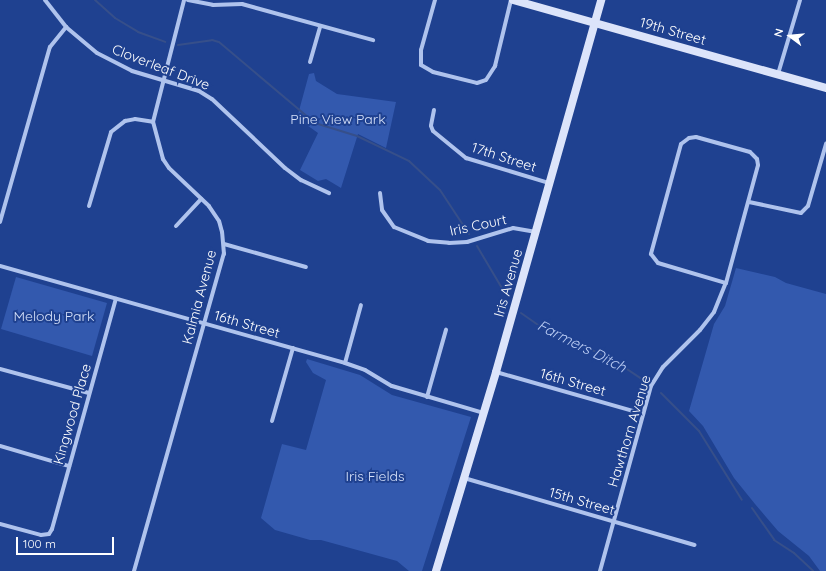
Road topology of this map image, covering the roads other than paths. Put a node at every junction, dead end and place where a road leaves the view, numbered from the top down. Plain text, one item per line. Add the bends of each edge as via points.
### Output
1 (45, 0) edge
2 (184, 0) edge
3 (188, 0) edge
4 (435, 0) edge
5 (512, 0) edge
6 (600, 0) edge
7 (800, 0) edge
8 (594, 23) junction
9 (320, 26) junction
10 (66, 27) junction
11 (373, 40) dead end
12 (310, 62) dead end
13 (778, 75) junction
14 (162, 80) junction
15 (826, 88) edge
16 (434, 110) dead end
17 (153, 122) junction
18 (826, 144) edge
19 (821, 163) junction
20 (826, 164) edge
21 (550, 183) junction
22 (328, 193) dead end
23 (380, 193) dead end
24 (201, 199) junction
25 (749, 202) junction
26 (89, 206) dead end
27 (0, 222) edge
28 (176, 226) dead end
29 (536, 232) junction
30 (224, 244) junction
31 (0, 266) edge
32 (306, 267) dead end
33 (726, 283) junction
34 (116, 300) junction
35 (361, 305) dead end
36 (204, 323) junction
37 (446, 330) dead end
38 (294, 348) junction
39 (345, 363) junction
40 (0, 369) edge
41 (496, 372) junction
42 (89, 393) junction
43 (428, 397) junction
44 (484, 413) junction
45 (643, 414) junction
46 (272, 421) dead end
47 (0, 446) edge
48 (68, 466) junction
49 (464, 478) junction
50 (613, 521) junction
51 (0, 524) edge
52 (694, 545) dead end
53 (134, 571) edge
54 (436, 571) edge
55 (600, 571) edge

1 - 10 street, Cloverleaf Drive
2 - 14 street, Kalmia Avenue
3 - 9 street via 213,5 242,4
4 - 5 street via 421,50 421,65 433,72 477,83 486,80 494,66
5 - 8 main road, 19th Street
6 - 8 main road, Iris Avenue
7 - 13 street
8 - 13 main road, 19th Street
8 - 21 main road, Iris Avenue
9 - 11 street
9 - 12 street
10 - 14 street, Cloverleaf Drive via 97,53
10 - 27 street via 50,47
13 - 15 main road, 19th Street
14 - 17 street, Kalmia Avenue
14 - 22 street, Cloverleaf Drive via 199,91 212,99 285,168 301,180
16 - 21 street, 17th Street via 431,126 433,131 466,158
17 - 24 street, Kalmia Avenue via 163,159
17 - 26 street via 135,119 125,121 111,132
18 - 19 street
19 - 20 street
19 - 25 street via 808,206 801,213
21 - 29 main road, Iris Avenue
23 - 29 street, Iris Court via 382,210 394,227 428,241 467,242 513,228
24 - 28 street
24 - 30 street, Kalmia Avenue via 219,221
25 - 33 street, Hawthorn Avenue
25 - 33 street, Hawthorn Avenue via 758,165 754,155 696,137 685,140 679,151 651,254 658,263
29 - 41 main road, Iris Avenue
30 - 32 street
30 - 36 street, Kalmia Avenue
31 - 34 street, 16th Street
33 - 45 street, Hawthorn Avenue via 714,312 656,375
34 - 36 street, 16th Street
34 - 42 street, Kingwood Place
35 - 39 street
36 - 38 street, 16th Street
36 - 53 street, Kalmia Avenue
37 - 43 street
38 - 39 street, 16th Street
38 - 46 street
39 - 43 street, 16th Street via 365,370 392,386
40 - 42 street
41 - 44 main road, Iris Avenue
41 - 45 street, 16th Street
42 - 48 street, Kingwood Place
43 - 44 street, 16th Street
44 - 49 main road, Iris Avenue
45 - 50 street, Hawthorn Avenue
47 - 48 street
48 - 51 street, Kingwood Place via 49,534 41,535
49 - 50 street, 15th Street
49 - 54 main road, Iris Avenue
50 - 52 street, 15th Street
50 - 55 street, Hawthorn Avenue

